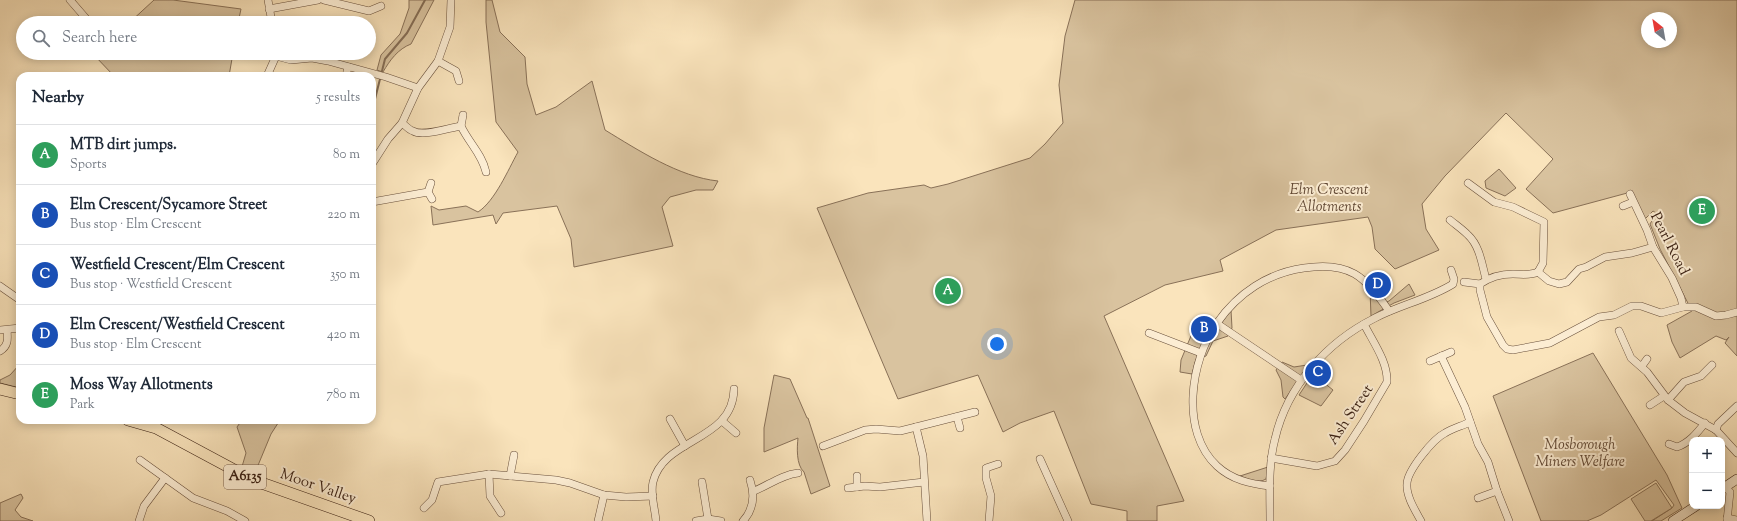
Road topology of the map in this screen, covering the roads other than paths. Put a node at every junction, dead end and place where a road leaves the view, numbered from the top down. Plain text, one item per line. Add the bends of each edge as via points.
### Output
1 (70, 0) edge
2 (268, 0) edge
3 (318, 0) edge
4 (324, 0) edge
5 (451, 0) edge
6 (381, 6) dead end
7 (269, 9) junction
8 (84, 16) edge
9 (270, 16) edge
10 (274, 60) edge
11 (320, 60) edge
12 (438, 61) junction
13 (348, 67) junction
14 (269, 72) edge
15 (347, 72) edge
16 (367, 72) edge
17 (376, 74) edge
18 (459, 81) dead end
19 (418, 88) junction
20 (463, 115) dead end
21 (402, 124) junction
22 (461, 126) junction
23 (376, 158) edge
24 (486, 172) dead end
25 (431, 183) dead end
26 (1468, 183) dead end
27 (428, 192) junction
28 (1630, 194) dead end
29 (432, 199) dead end
30 (376, 201) edge
31 (1633, 202) junction
32 (1623, 206) dead end
33 (1450, 220) dead end
34 (1653, 247) junction
35 (1451, 270) dead end
36 (1538, 272) junction
37 (1459, 282) junction
38 (1483, 282) junction
39 (0, 286) edge
40 (16, 297) edge
41 (1683, 307) junction
42 (1389, 311) junction
43 (1737, 312) edge
44 (1216, 324) junction
45 (1364, 324) junction
46 (16, 328) edge
47 (4, 330) edge
48 (1149, 333) dead end
49 (1623, 335) dead end
50 (0, 351) edge
51 (1451, 352) dead end
52 (1201, 353) junction
53 (1441, 356) junction
54 (1647, 358) dead end
55 (1430, 361) dead end
56 (1712, 365) dead end
57 (1642, 366) junction
58 (1301, 380) junction
59 (0, 389) edge
60 (734, 389) dead end
61 (16, 393) edge
62 (1666, 398) junction
63 (1650, 405) dead end
64 (1737, 406) edge
65 (974, 412) dead end
66 (957, 417) junction
67 (670, 419) dead end
68 (722, 421) junction
69 (1470, 422) junction
70 (1705, 423) junction
71 (142, 424) edge
72 (916, 427) junction
73 (960, 428) dead end
74 (1716, 430) junction
75 (736, 433) dead end
76 (1669, 444) dead end
77 (685, 446) junction
78 (823, 446) dead end
79 (1737, 453) edge
80 (514, 455) dead end
81 (1040, 458) dead end
82 (1272, 458) junction
83 (140, 460) dead end
84 (998, 464) dead end
85 (798, 473) dead end
86 (489, 474) junction
87 (510, 476) junction
88 (857, 476) dead end
89 (165, 478) junction
90 (1737, 479) edge
91 (750, 480) dead end
92 (702, 482) dead end
93 (924, 482) junction
94 (1270, 486) junction
95 (857, 487) junction
96 (1725, 487) edge
97 (848, 488) dead end
98 (1725, 489) edge
99 (754, 491) junction
100 (1497, 491) junction
101 (604, 495) junction
102 (652, 496) junction
103 (1478, 498) dead end
104 (424, 508) dead end
105 (1691, 509) edge
106 (501, 513) dead end
107 (708, 519) junction
108 (1727, 520) edge
109 (1737, 520) edge
110 (139, 521) edge
111 (245, 521) edge
112 (369, 521) edge
113 (598, 521) edge
114 (656, 521) edge
115 (696, 521) edge
116 (720, 521) edge
117 (743, 521) edge
118 (927, 521) edge
119 (989, 521) edge
120 (1068, 521) edge
121 (1270, 521) edge
122 (1420, 521) edge
123 (1508, 521) edge
124 (1673, 521) edge

1 - 8 street
2 - 7 street
3 - 7 street
4 - 6 street via 369,10
5 - 12 street via 450,27
7 - 9 street
10 - 14 street
11 - 13 street
12 - 18 street via 456,71
12 - 19 street
13 - 15 street
13 - 16 street
17 - 19 street
19 - 21 street
20 - 22 street
21 - 22 street via 413,132 424,134
21 - 23 street
22 - 24 street
25 - 27 street
26 - 36 street via 1494,202 1513,207 1544,222 1542,263
27 - 29 street
27 - 30 street
28 - 31 street, Pearl Road
31 - 32 street
31 - 34 street, Pearl Road via 1648,230
33 - 38 street via 1469,235 1474,243 1482,261
34 - 36 street via 1605,257 1579,269 1567,282 1559,284 1549,281
34 - 41 street, Pearl Road via 1672,278
35 - 37 street
36 - 38 street via 1532,275 1495,276
37 - 38 street
37 - 42 street
38 - 41 street via 1480,290 1487,317 1502,345 1513,350 1550,343 1599,317 1632,306 1641,306 1661,313
39 - 40 street
41 - 43 street via 1696,307 1716,316
42 - 44 street via 1372,286 1359,276 1341,268 1311,267 1288,271 1259,283 1237,300
42 - 45 street
44 - 52 street
44 - 58 street
45 - 58 street via 1328,350
45 - 82 street, Ash Street via 1386,369 1387,382 1345,450 1335,461 1317,466
46 - 47 street
47 - 50 street via 8,341
48 - 52 street
49 - 57 street via 1631,358
51 - 53 street
52 - 94 street via 1193,386 1193,401 1197,434 1206,452 1218,467 1236,479
53 - 55 street
53 - 69 street
54 - 57 street
56 - 62 street via 1701,376 1684,382
57 - 62 street
58 - 82 street via 1281,420
59 - 61 main road
60 - 68 street via 732,402
62 - 63 street
62 - 70 street via 1685,413
64 - 74 street via 1718,424
65 - 66 street
66 - 72 street
66 - 73 street
67 - 77 street
68 - 75 street
68 - 77 street via 714,429
69 - 100 street via 1488,462
69 - 122 street via 1443,433 1409,476 1408,492
70 - 74 street
70 - 76 street via 1680,446
71 - 112 main road, Moor Valley / A6135 via 156,428 253,480
72 - 78 street via 900,431 865,430
72 - 93 street
74 - 79 street
77 - 102 street via 666,460 658,470 653,481
80 - 87 street
81 - 120 street
82 - 94 street
83 - 89 street
84 - 119 street via 986,468 990,496
85 - 99 street via 787,474
86 - 87 street
86 - 104 street via 438,482 432,500
86 - 106 street via 490,496
87 - 101 street via 556,480
88 - 95 street
89 - 110 street via 144,506
89 - 111 street via 193,498
90 - 96 main road
91 - 99 street
92 - 107 street
93 - 95 street
93 - 118 street
94 - 121 street
95 - 97 street
98 - 108 street via 1730,492
99 - 117 street via 753,505
100 - 103 street
100 - 123 street
101 - 102 street
101 - 113 street
102 - 114 street
105 - 124 main road
107 - 115 street
107 - 116 street
108 - 109 street

